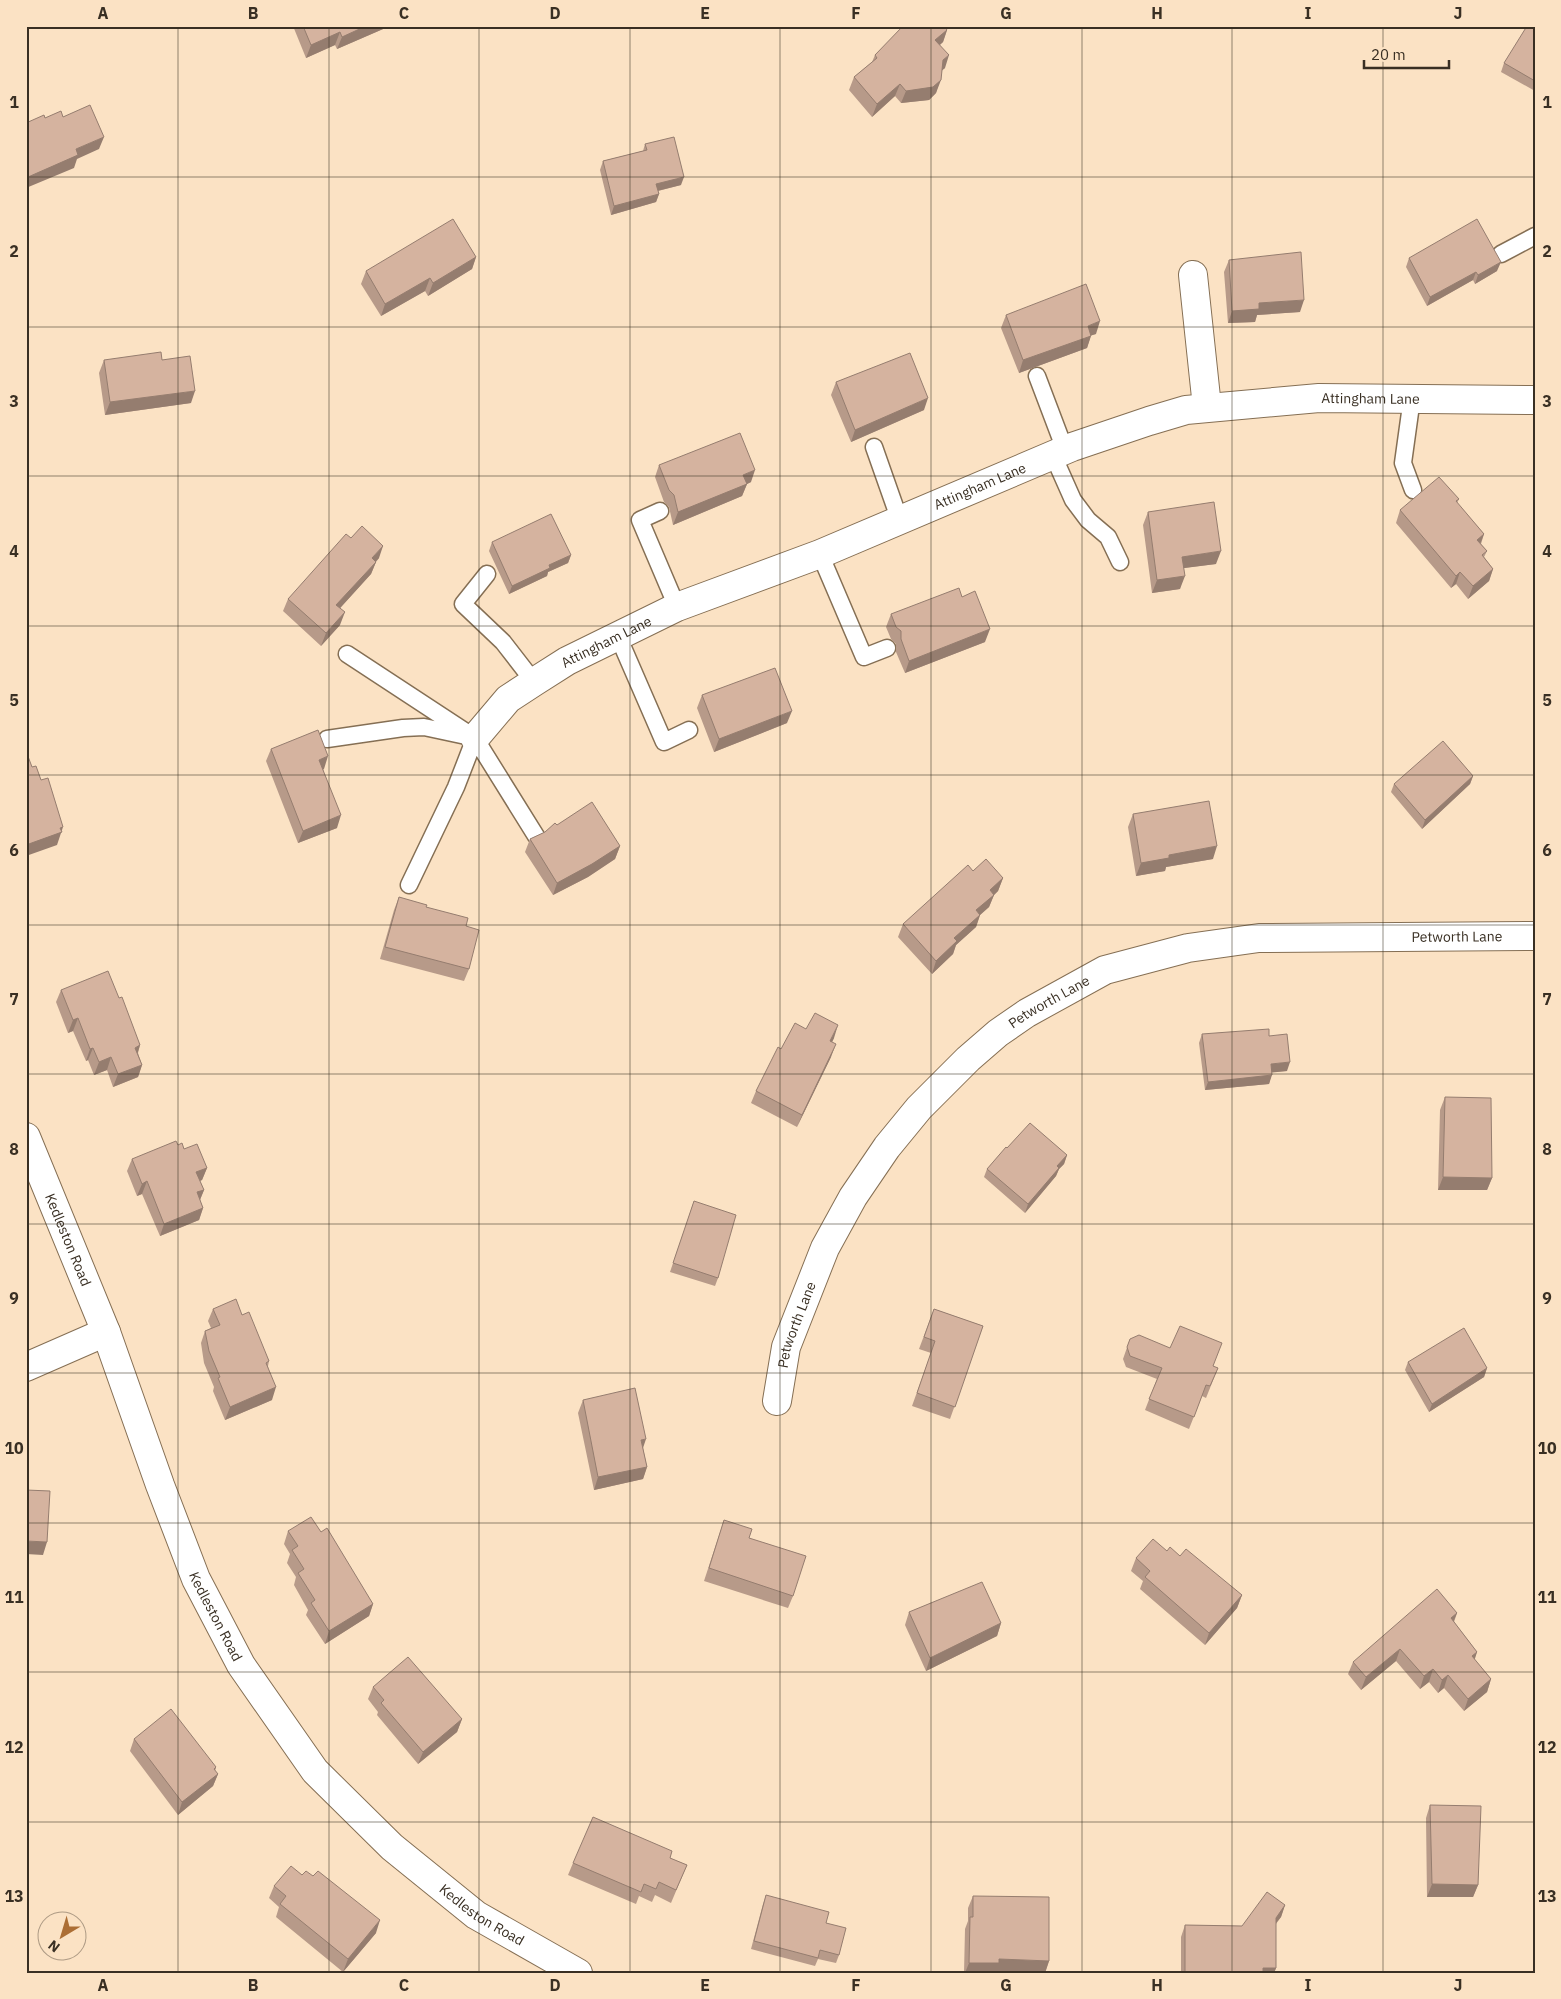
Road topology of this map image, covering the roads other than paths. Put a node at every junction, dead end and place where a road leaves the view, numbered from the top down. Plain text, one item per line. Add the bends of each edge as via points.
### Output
1 (1535, 236) edge
2 (1501, 254) dead end
3 (1193, 275) dead end
4 (1037, 376) edge
5 (1412, 398) junction
6 (1535, 400) edge
7 (1207, 407) junction
8 (874, 447) dead end
9 (1059, 452) junction
10 (1413, 490) dead end
11 (660, 512) dead end
12 (900, 521) junction
13 (820, 554) junction
14 (1120, 562) dead end
15 (487, 574) dead end
16 (677, 607) junction
17 (618, 636) junction
18 (887, 648) dead end
19 (347, 654) dead end
20 (534, 682) junction
21 (689, 730) dead end
22 (475, 738) junction
23 (327, 739) dead end
24 (536, 836) edge
25 (409, 885) dead end
26 (1535, 936) edge
27 (26, 1137) edge
28 (106, 1332) junction
29 (26, 1368) edge
30 (777, 1401) dead end
31 (578, 1973) edge

1 - 2 lane
3 - 7 street
4 - 9 lane
5 - 6 street, Attingham Lane
5 - 7 street, Attingham Lane via 1319,398
5 - 10 lane via 1404,463
7 - 9 street, Attingham Lane via 1158,418
8 - 12 lane
9 - 12 street, Attingham Lane
9 - 14 lane via 1073,500 1088,520 1108,537
11 - 16 lane via 640,520
12 - 13 street, Attingham Lane
13 - 16 street, Attingham Lane
13 - 18 lane via 864,657
15 - 20 lane via 463,604 503,642
16 - 17 street, Attingham Lane
17 - 20 street, Attingham Lane via 567,661
17 - 21 lane via 664,742
19 - 22 lane
20 - 22 street, Attingham Lane via 508,699
22 - 23 lane via 424,727
22 - 24 lane
22 - 25 lane via 456,787
26 - 30 street, Petworth Lane via 1259,938 1188,948 1105,970 1027,1013 968,1059 919,1108 853,1197 825,1248 786,1347
27 - 28 street, Kedleston Road
28 - 29 street
28 - 31 street, Kedleston Road via 196,1579 241,1665 315,1771 392,1847 476,1915

